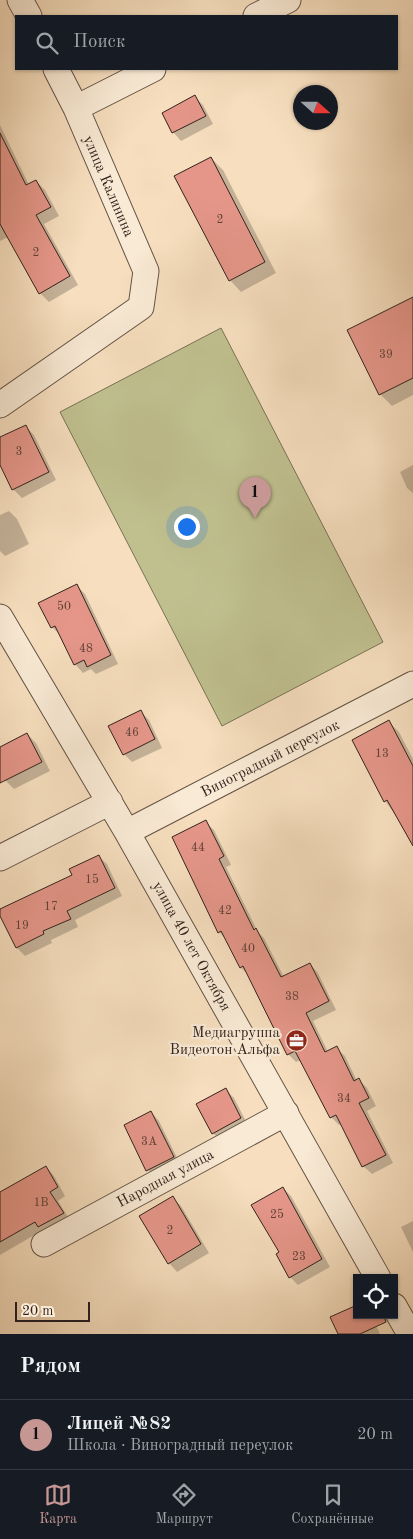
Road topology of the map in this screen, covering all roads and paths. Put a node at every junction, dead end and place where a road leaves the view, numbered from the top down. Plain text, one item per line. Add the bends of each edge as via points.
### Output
1 (20, 0) edge
2 (288, 0) edge
3 (28, 15) edge
4 (258, 15) edge
5 (57, 70) edge
6 (150, 70) edge
7 (76, 108) junction
8 (0, 405) edge
9 (0, 617) edge
10 (413, 684) edge
11 (110, 802) junction
12 (127, 832) junction
13 (0, 858) edge
14 (286, 1113) junction
15 (44, 1244) dead end
16 (376, 1274) edge
17 (398, 1313) edge
18 (410, 1334) edge

1 - 3 street
2 - 4 street
5 - 7 street, улица Калинина
6 - 7 street
7 - 8 street, улица Калинина via 146,271 141,308
9 - 11 street, улица 40 лет Октября
10 - 12 street, Виноградный переулок
11 - 12 street, улица 40 лет Октября
11 - 13 street
12 - 14 street, улица 40 лет Октября
14 - 15 street, Народная улица
14 - 16 street, улица 40 лет Октября
17 - 18 street

